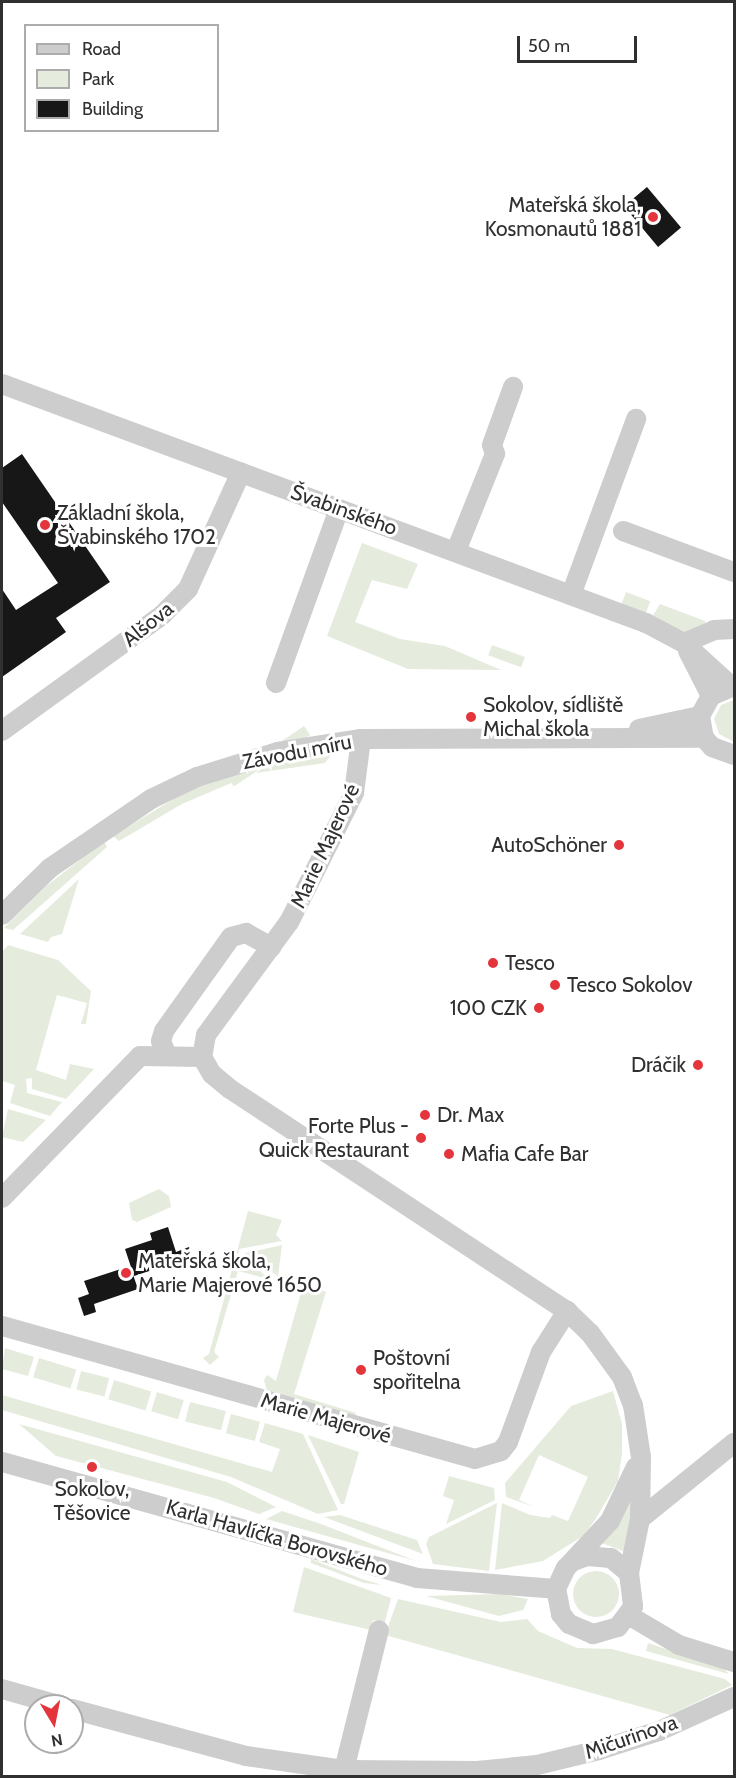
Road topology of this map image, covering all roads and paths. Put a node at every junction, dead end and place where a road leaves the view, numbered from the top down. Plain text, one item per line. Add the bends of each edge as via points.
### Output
1 (2, 384) edge
2 (513, 387) dead end
3 (636, 419) dead end
4 (241, 472) junction
5 (339, 509) junction
6 (623, 531) dead end
7 (456, 551) junction
8 (735, 572) edge
9 (571, 595) junction
10 (735, 629) edge
11 (684, 643) junction
12 (276, 683) dead end
13 (733, 686) edge
14 (711, 696) junction
15 (700, 716) junction
16 (2, 731) edge
17 (604, 736) junction
18 (705, 738) junction
19 (361, 740) junction
20 (735, 755) edge
21 (5, 905) edge
22 (271, 947) junction
23 (165, 1053) junction
24 (202, 1057) junction
25 (2, 1198) edge
26 (567, 1311) junction
27 (2, 1326) edge
28 (735, 1443) edge
29 (641, 1457) junction
30 (2, 1462) edge
31 (640, 1519) junction
32 (576, 1560) junction
33 (629, 1573) junction
34 (556, 1589) junction
35 (630, 1616) junction
36 (379, 1630) dead end
37 (735, 1662) edge
38 (2, 1689) edge
39 (24, 1695) edge
40 (735, 1697) edge
41 (84, 1712) edge
42 (344, 1770) junction

1 - 4 street, Švabinského
2 - 7 street via 492,445 495,454
3 - 9 street
4 - 5 street, Švabinského
4 - 16 street, Alšova via 188,590 162,615
5 - 7 street, Švabinského
5 - 12 street
6 - 8 street
7 - 9 street, Švabinského
9 - 11 street, Švabinského via 646,623
10 - 11 street via 714,630
11 - 13 street, Švabinského
11 - 14 street
13 - 14 street
14 - 15 street
15 - 17 street, Závodu míru
15 - 18 street
17 - 18 street, Závodu míru
17 - 19 street, Závodu míru
18 - 20 street via 721,753
19 - 21 street, Závodu míru via 247,760 160,795 50,868
19 - 22 street, Marie Majerové via 354,793 289,922
22 - 23 street via 246,933 231,937 164,1030 160,1041
22 - 24 street, Marie Majerové via 206,1035
23 - 24 street
23 - 25 street via 140,1056 118,1073
24 - 26 street via 212,1074 230,1089
26 - 27 street, Marie Majerové via 541,1352 508,1442 501,1450 475,1459
26 - 29 street via 606,1352 622,1377 633,1405
28 - 31 street
29 - 31 street
29 - 32 street via 610,1521
30 - 34 street, Karla Havlíčka Borovského via 417,1578
31 - 33 street
32 - 33 street via 599,1555 611,1558
32 - 34 street
33 - 35 street via 635,1596
34 - 35 street via 561,1614 581,1631 606,1632
35 - 37 street via 679,1645
36 - 42 street
38 - 39 street
40 - 42 street, Mičurinova via 646,1735 537,1765 477,1772
41 - 42 street, Mičurinova via 246,1756

